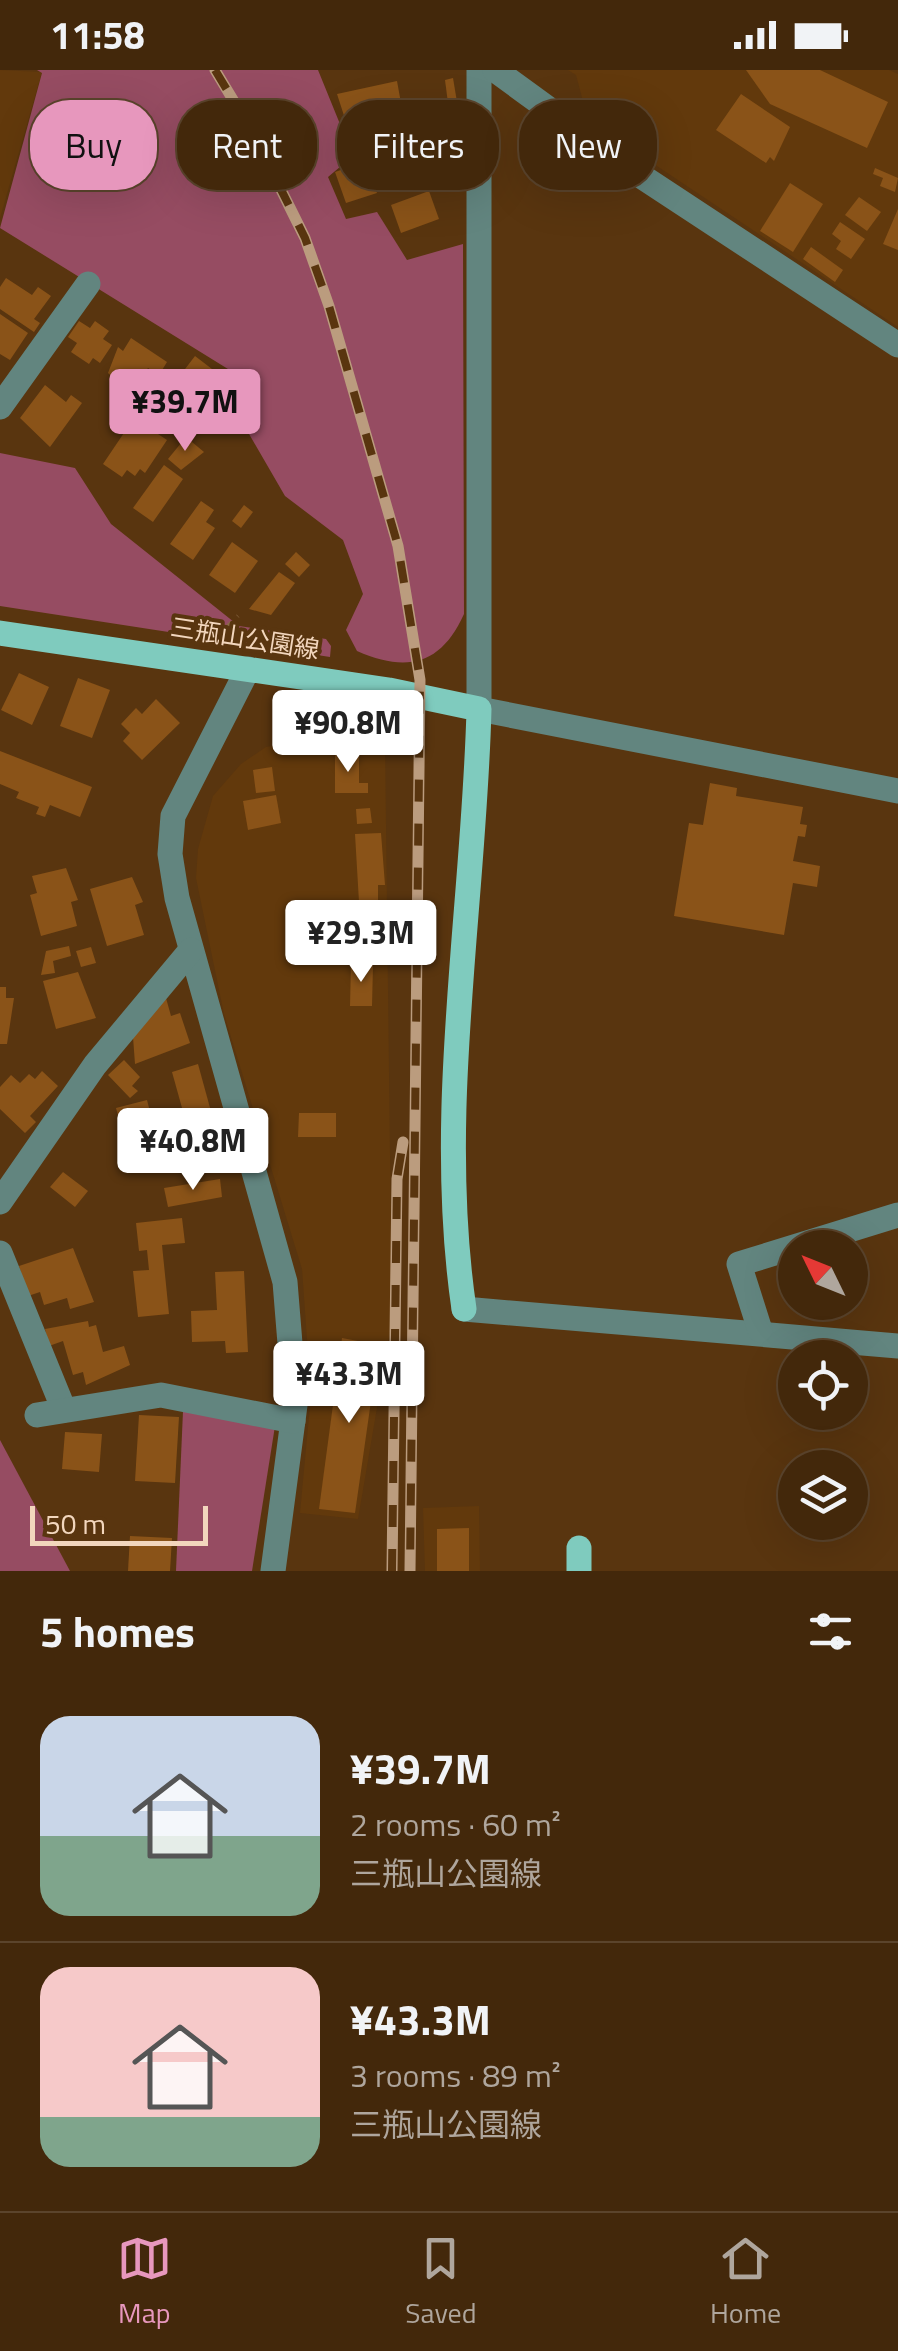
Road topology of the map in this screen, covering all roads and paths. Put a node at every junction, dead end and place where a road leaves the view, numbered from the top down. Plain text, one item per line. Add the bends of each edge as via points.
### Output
1 (479, 70) edge
2 (495, 70) edge
3 (88, 284) dead end
4 (898, 346) edge
5 (0, 407) edge
6 (238, 616) dead end
7 (0, 633) edge
8 (212, 642) dead end
9 (248, 669) junction
10 (479, 709) junction
11 (898, 791) edge
12 (191, 950) junction
13 (0, 1202) edge
14 (898, 1215) edge
15 (0, 1253) edge
16 (464, 1309) joint
17 (760, 1330) junction
18 (898, 1346) edge
19 (64, 1410) junction
20 (37, 1415) dead end
21 (294, 1421) junction
22 (273, 1571) edge

1 - 10 street
2 - 4 street via 638,174
3 - 5 street
6 - 8 path
7 - 9 main road, 三瓶山公園線
9 - 10 main road, 三瓶山公園線
9 - 12 street via 172,816 170,854
10 - 11 street
10 - 16 main road via 453,1232
12 - 13 street via 95,1065
12 - 21 street via 285,1282
14 - 17 street via 739,1264
15 - 19 street
16 - 17 street
17 - 18 street
19 - 20 street
19 - 21 street via 160,1395
21 - 22 street

